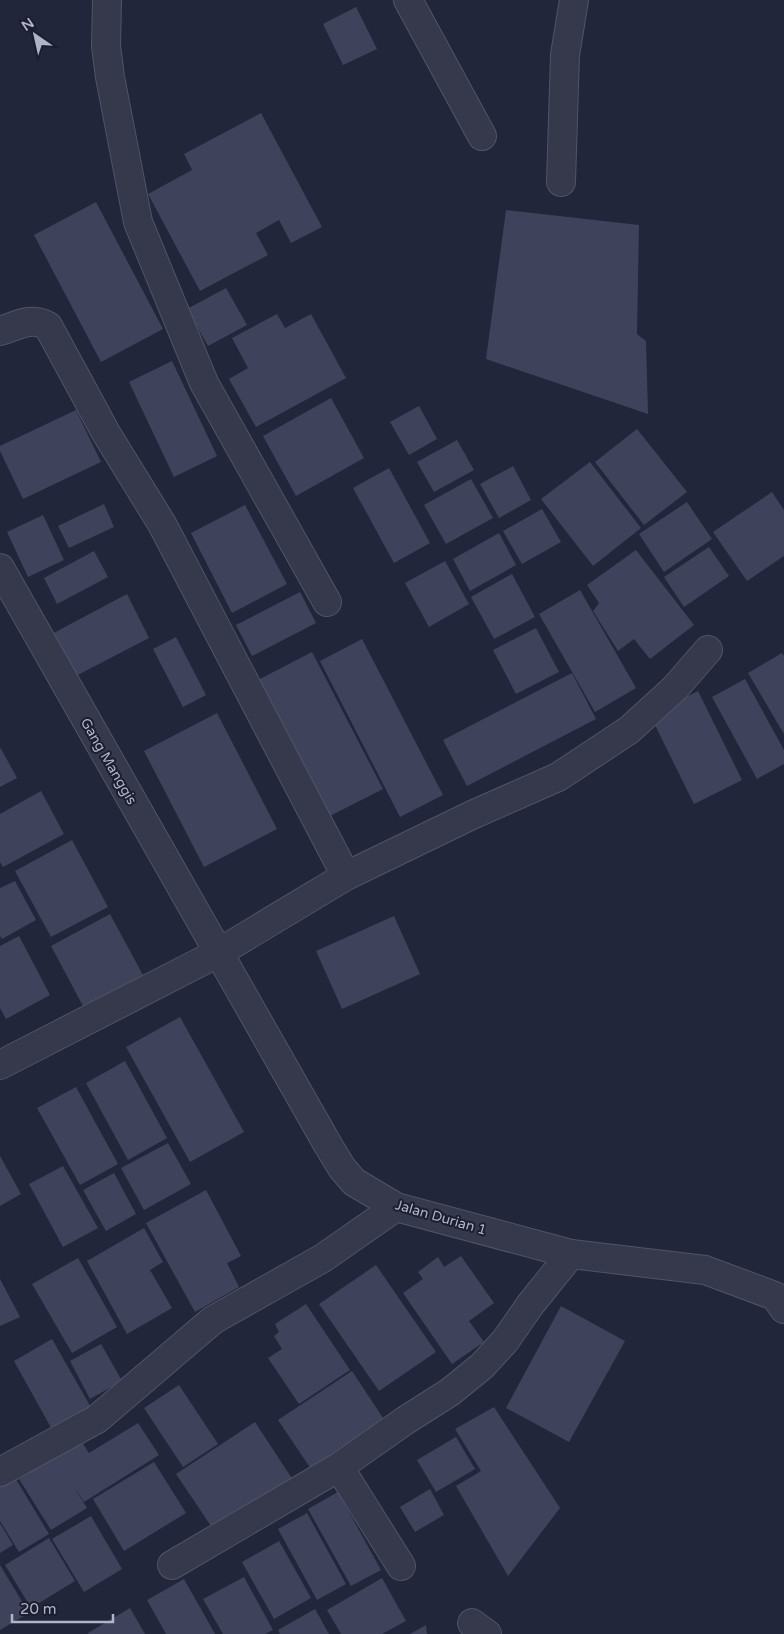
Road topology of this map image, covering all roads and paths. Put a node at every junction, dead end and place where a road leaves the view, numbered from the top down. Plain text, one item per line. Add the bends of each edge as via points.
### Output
1 (107, 0) edge
2 (408, 0) edge
3 (574, 0) edge
4 (482, 136) dead end
5 (561, 182) dead end
6 (0, 331) edge
7 (2, 576) edge
8 (327, 602) dead end
9 (708, 650) dead end
10 (346, 876) junction
11 (218, 953) junction
12 (0, 1065) edge
13 (396, 1206) junction
14 (571, 1254) junction
15 (784, 1309) edge
16 (339, 1467) junction
17 (0, 1472) edge
18 (172, 1565) dead end
19 (401, 1566) dead end

1 - 8 street via 106,46 110,77 138,222 204,383
2 - 4 street
3 - 5 street via 565,55
6 - 10 street via 30,321 40,321 48,326 106,433 162,524
7 - 11 street, Gang Manggis
9 - 10 street via 675,688 629,730 558,777
10 - 11 street
11 - 12 street
11 - 13 street, Jalan Durian 1 via 342,1168 354,1182
13 - 14 street, Jalan Durian 1
13 - 17 street via 323,1258 213,1320 98,1419
14 - 15 street, Jalan Durian 1 via 705,1270 775,1296
14 - 16 street via 482,1366 450,1392
16 - 18 street
16 - 19 street

